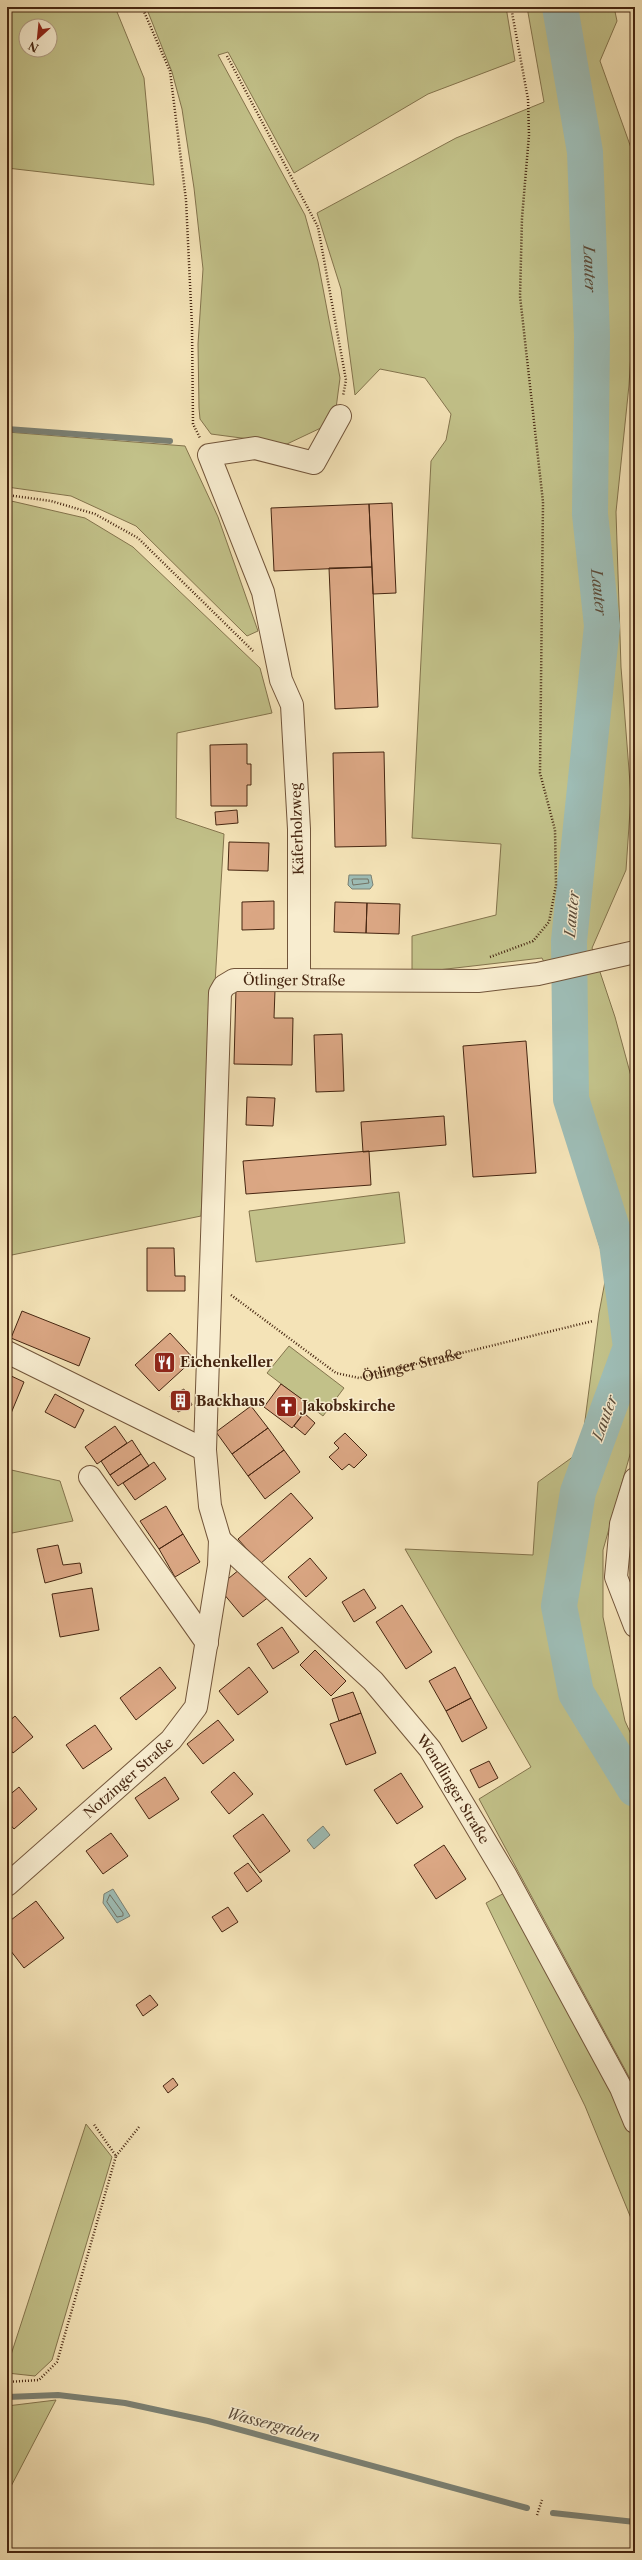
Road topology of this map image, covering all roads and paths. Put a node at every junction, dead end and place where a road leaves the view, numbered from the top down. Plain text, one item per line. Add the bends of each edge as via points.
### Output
1 (142, 7) edge
2 (511, 7) edge
3 (226, 56) dead end
4 (340, 416) joint
5 (209, 455) junction
6 (7, 495) edge
7 (256, 654) dead end
8 (635, 952) edge
9 (299, 980) junction
10 (478, 981) junction
11 (211, 1280) junction
12 (593, 1320) dead end
13 (7, 1352) edge
14 (205, 1450) junction
15 (90, 1476) dead end
16 (635, 1479) edge
17 (220, 1540) junction
18 (635, 1626) edge
19 (207, 1644) junction
20 (7, 1885) edge
21 (635, 2122) edge
22 (92, 2123) dead end
23 (139, 2127) dead end
24 (116, 2156) junction
25 (7, 2382) edge
26 (542, 2500) dead end
27 (537, 2515) dead end

1 - 5 path via 170,71 186,200 192,326 193,424
2 - 10 path via 528,99 529,135 522,218 520,296 543,502 540,773 555,830 556,885 549,922 533,941 482,960
3 - 4 path via 318,227 346,380
4 - 5 street via 314,463 255,448
5 - 9 street, Käferholzweg via 263,592 281,680 292,705 299,829
6 - 7 path via 51,502 94,514 138,538
8 - 10 street, Ötlinger Straße via 538,974
9 - 10 street, Ötlinger Straße
9 - 11 street, Ötlinger Straße via 234,980 224,986 220,993
11 - 12 path, Ötlinger Straße via 336,1373 359,1378
11 - 14 street, Ötlinger Straße
13 - 14 street
14 - 17 street, Ötlinger Straße via 210,1506
15 - 19 street
16 - 18 street via 621,1524 616,1577
17 - 19 street, Notzinger Straße via 219,1566
17 - 21 street, Wendlinger Straße via 373,1681 430,1749 506,1876 621,2088
19 - 20 street, Notzinger Straße via 196,1707 171,1740
22 - 24 path
23 - 24 path
24 - 25 path via 57,2362 38,2380
26 - 27 path

